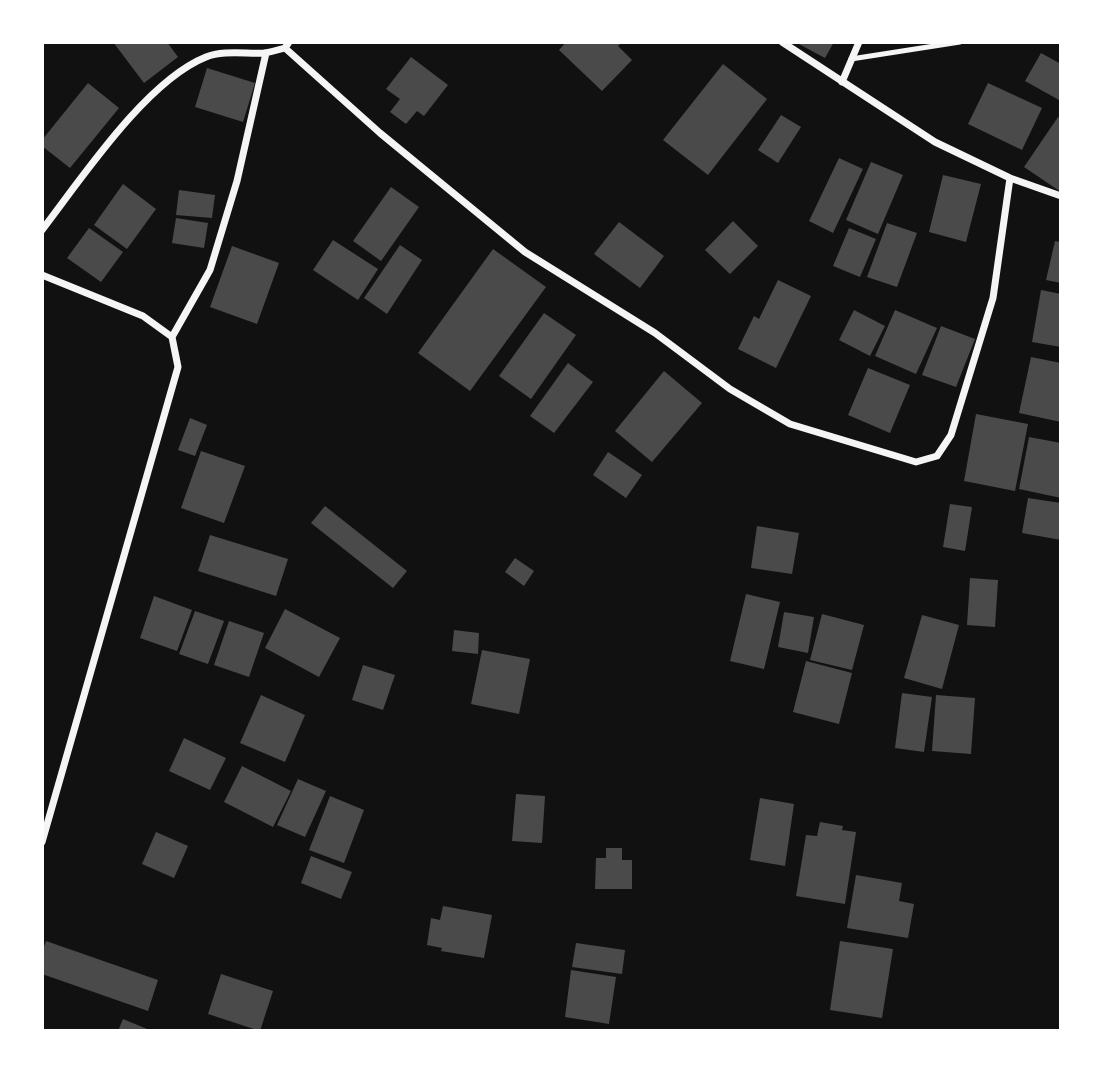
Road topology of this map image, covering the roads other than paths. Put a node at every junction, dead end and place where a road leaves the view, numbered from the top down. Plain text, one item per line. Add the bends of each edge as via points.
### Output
1 (782, 42) edge
2 (859, 42) edge
3 (960, 42) edge
4 (287, 45) edge
5 (266, 53) junction
6 (851, 59) junction
7 (842, 82) junction
8 (1010, 178) junction
9 (1061, 196) edge
10 (42, 230) edge
11 (42, 275) edge
12 (172, 337) junction
13 (42, 842) edge

1 - 7 street
2 - 6 street
3 - 6 lane
4 - 5 street
4 - 8 street via 380,133 525,252 655,333 730,389 790,424 916,462 937,456 951,435 993,298
5 - 10 street via 207,56 176,73 134,112
5 - 12 street via 237,181 210,270
6 - 7 street
7 - 8 street via 935,142
8 - 9 street
11 - 12 street via 143,316
12 - 13 street via 178,367

